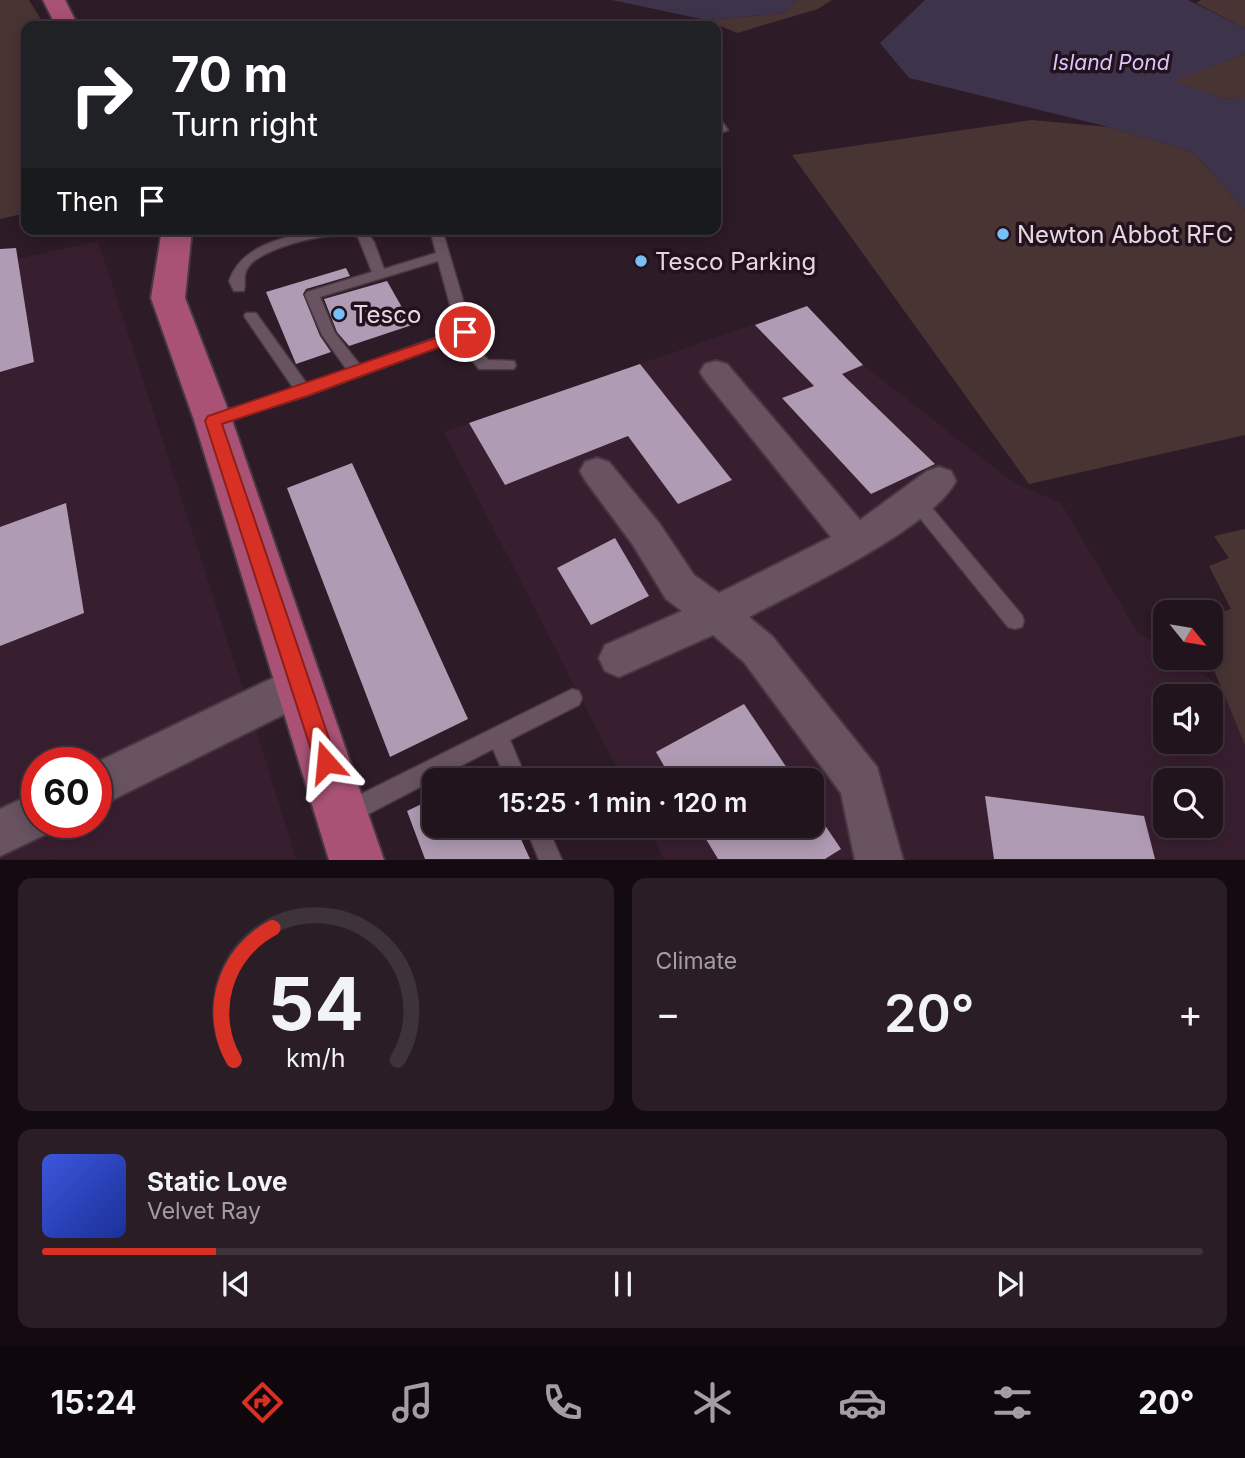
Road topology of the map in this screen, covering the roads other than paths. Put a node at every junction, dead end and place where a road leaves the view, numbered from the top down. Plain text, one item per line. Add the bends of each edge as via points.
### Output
1 (54, 0) edge
2 (64, 21) edge
3 (176, 235) edge
4 (318, 235) edge
5 (363, 235) edge
6 (438, 235) edge
7 (443, 255) junction
8 (379, 274) junction
9 (239, 288) dead end
10 (251, 316) dead end
11 (465, 332) junction
12 (509, 365) dead end
13 (358, 372) junction
14 (716, 372) dead end
15 (304, 391) junction
16 (213, 421) junction
17 (597, 471) dead end
18 (928, 491) joint
19 (855, 540) junction
20 (716, 614) junction
21 (1015, 621) dead end
22 (620, 658) dead end
23 (300, 685) junction
24 (572, 698) dead end
25 (499, 737) junction
26 (512, 768) edge
27 (112, 778) edge
28 (343, 814) junction
29 (21, 823) edge
30 (0, 833) edge
31 (541, 838) edge
32 (357, 859) edge
33 (551, 859) edge
34 (879, 859) edge

1 - 2 main road
3 - 16 main road via 168,298
4 - 9 lane via 253,255 241,267 236,281
5 - 8 lane
6 - 7 lane
7 - 8 lane
7 - 11 lane
8 - 13 lane via 313,295 329,335
10 - 15 lane
11 - 12 lane via 470,349 484,365
11 - 13 lane
13 - 15 lane
14 - 19 street
15 - 16 lane
16 - 23 main road
17 - 20 street via 680,587
18 - 19 street
18 - 21 lane
19 - 20 street
20 - 22 street
20 - 34 street via 758,649 861,783
23 - 27 street
23 - 28 main road
24 - 25 lane
25 - 26 lane
25 - 28 lane
28 - 32 main road
29 - 30 street
31 - 33 lane

